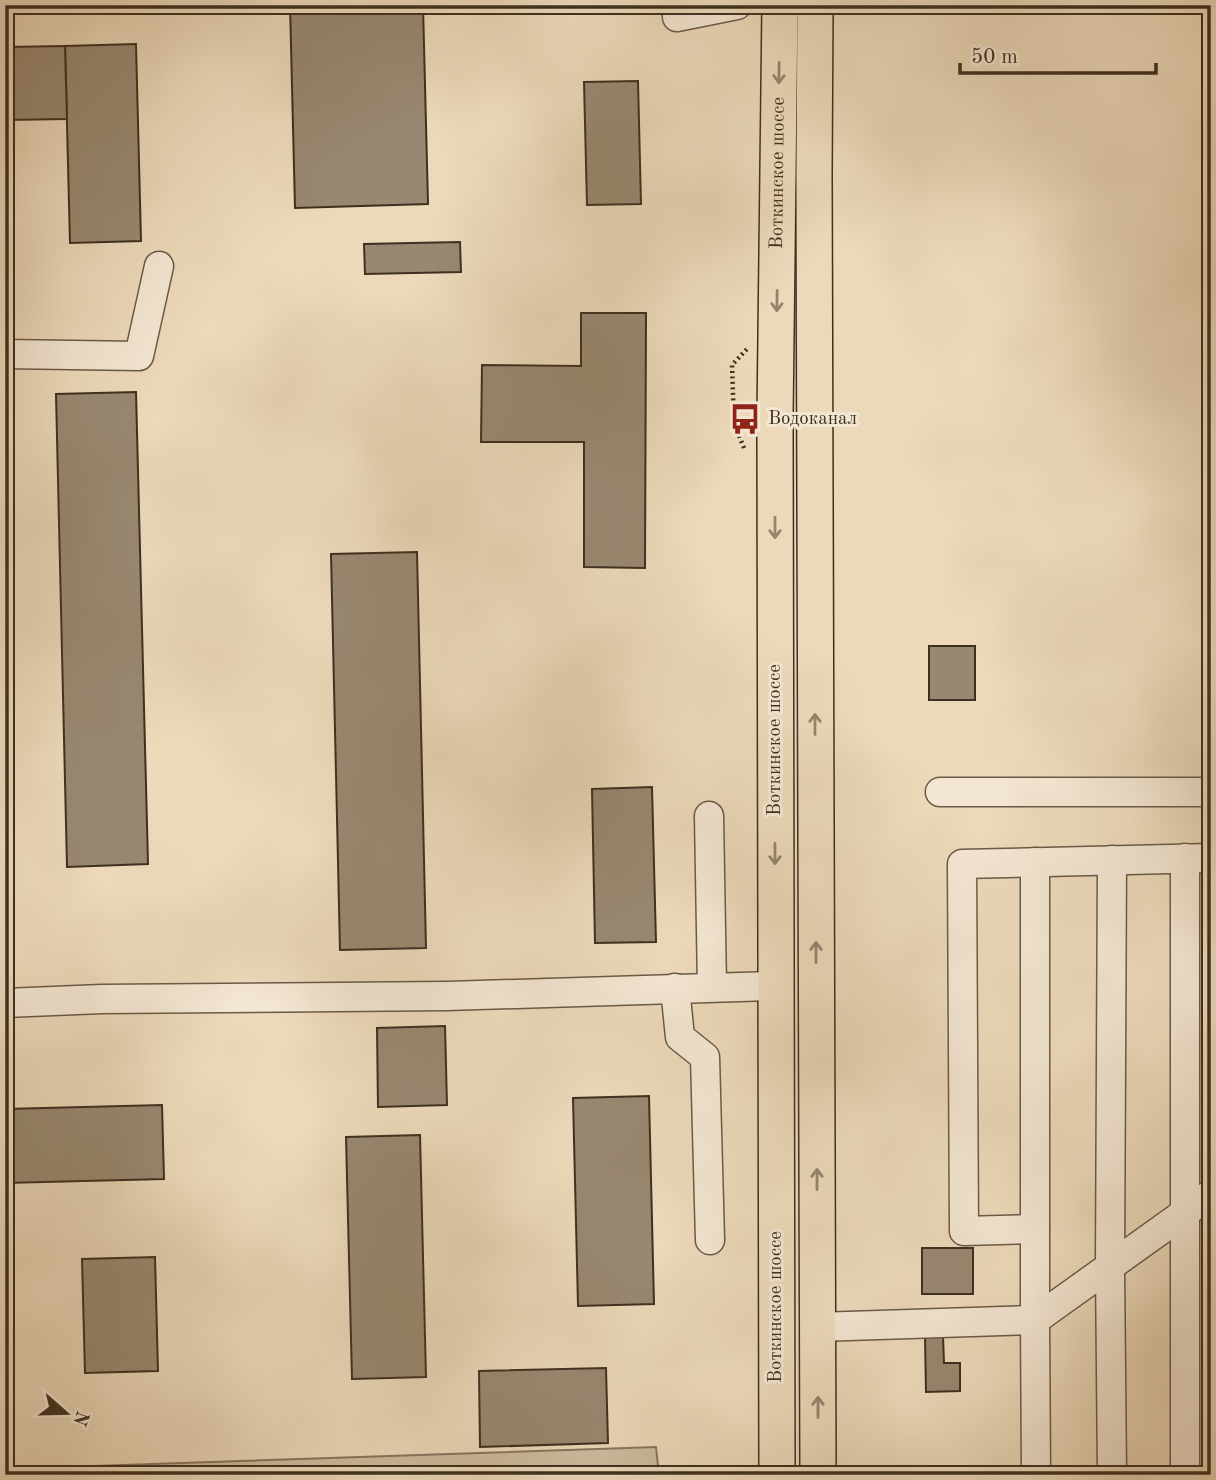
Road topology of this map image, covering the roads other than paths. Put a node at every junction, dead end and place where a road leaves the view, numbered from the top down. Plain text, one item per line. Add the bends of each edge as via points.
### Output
1 (677, 5) edge
2 (737, 5) edge
3 (780, 5) edge
4 (815, 5) edge
5 (159, 265) dead end
6 (5, 354) edge
7 (940, 792) dead end
8 (1211, 792) edge
9 (709, 816) dead end
10 (1198, 858) edge
11 (1112, 860) junction
12 (1035, 862) junction
13 (775, 986) junction
14 (675, 988) junction
15 (712, 988) junction
16 (5, 1003) edge
17 (1211, 1194) edge
18 (1184, 1213) junction
19 (1035, 1228) junction
20 (710, 1240) dead end
21 (1110, 1266) junction
22 (1035, 1321) junction
23 (817, 1327) junction
24 (777, 1475) edge
25 (818, 1475) edge
26 (1036, 1475) edge
27 (1112, 1475) edge
28 (1185, 1475) edge

1 - 2 lane via 677,17
3 -> 13 main road, Воткинское шоссе
23 -> 4 main road, Воткинское шоссе
5 - 6 lane via 139,356
7 - 8 lane
9 - 15 lane
10 - 11 lane
10 - 18 lane
11 - 12 lane
11 - 21 lane
12 - 19 lane
12 - 19 lane via 962,864 964,1231
13 - 15 lane
13 - 24 main road, Воткинское шоссе
14 - 15 lane
14 - 16 lane
14 - 20 lane via 680,1037 705,1057
17 - 18 lane
18 - 21 lane
18 - 28 lane
19 - 22 lane
21 - 22 lane
21 - 27 lane
22 - 23 lane
22 - 26 lane
25 -> 23 main road, Воткинское шоссе

